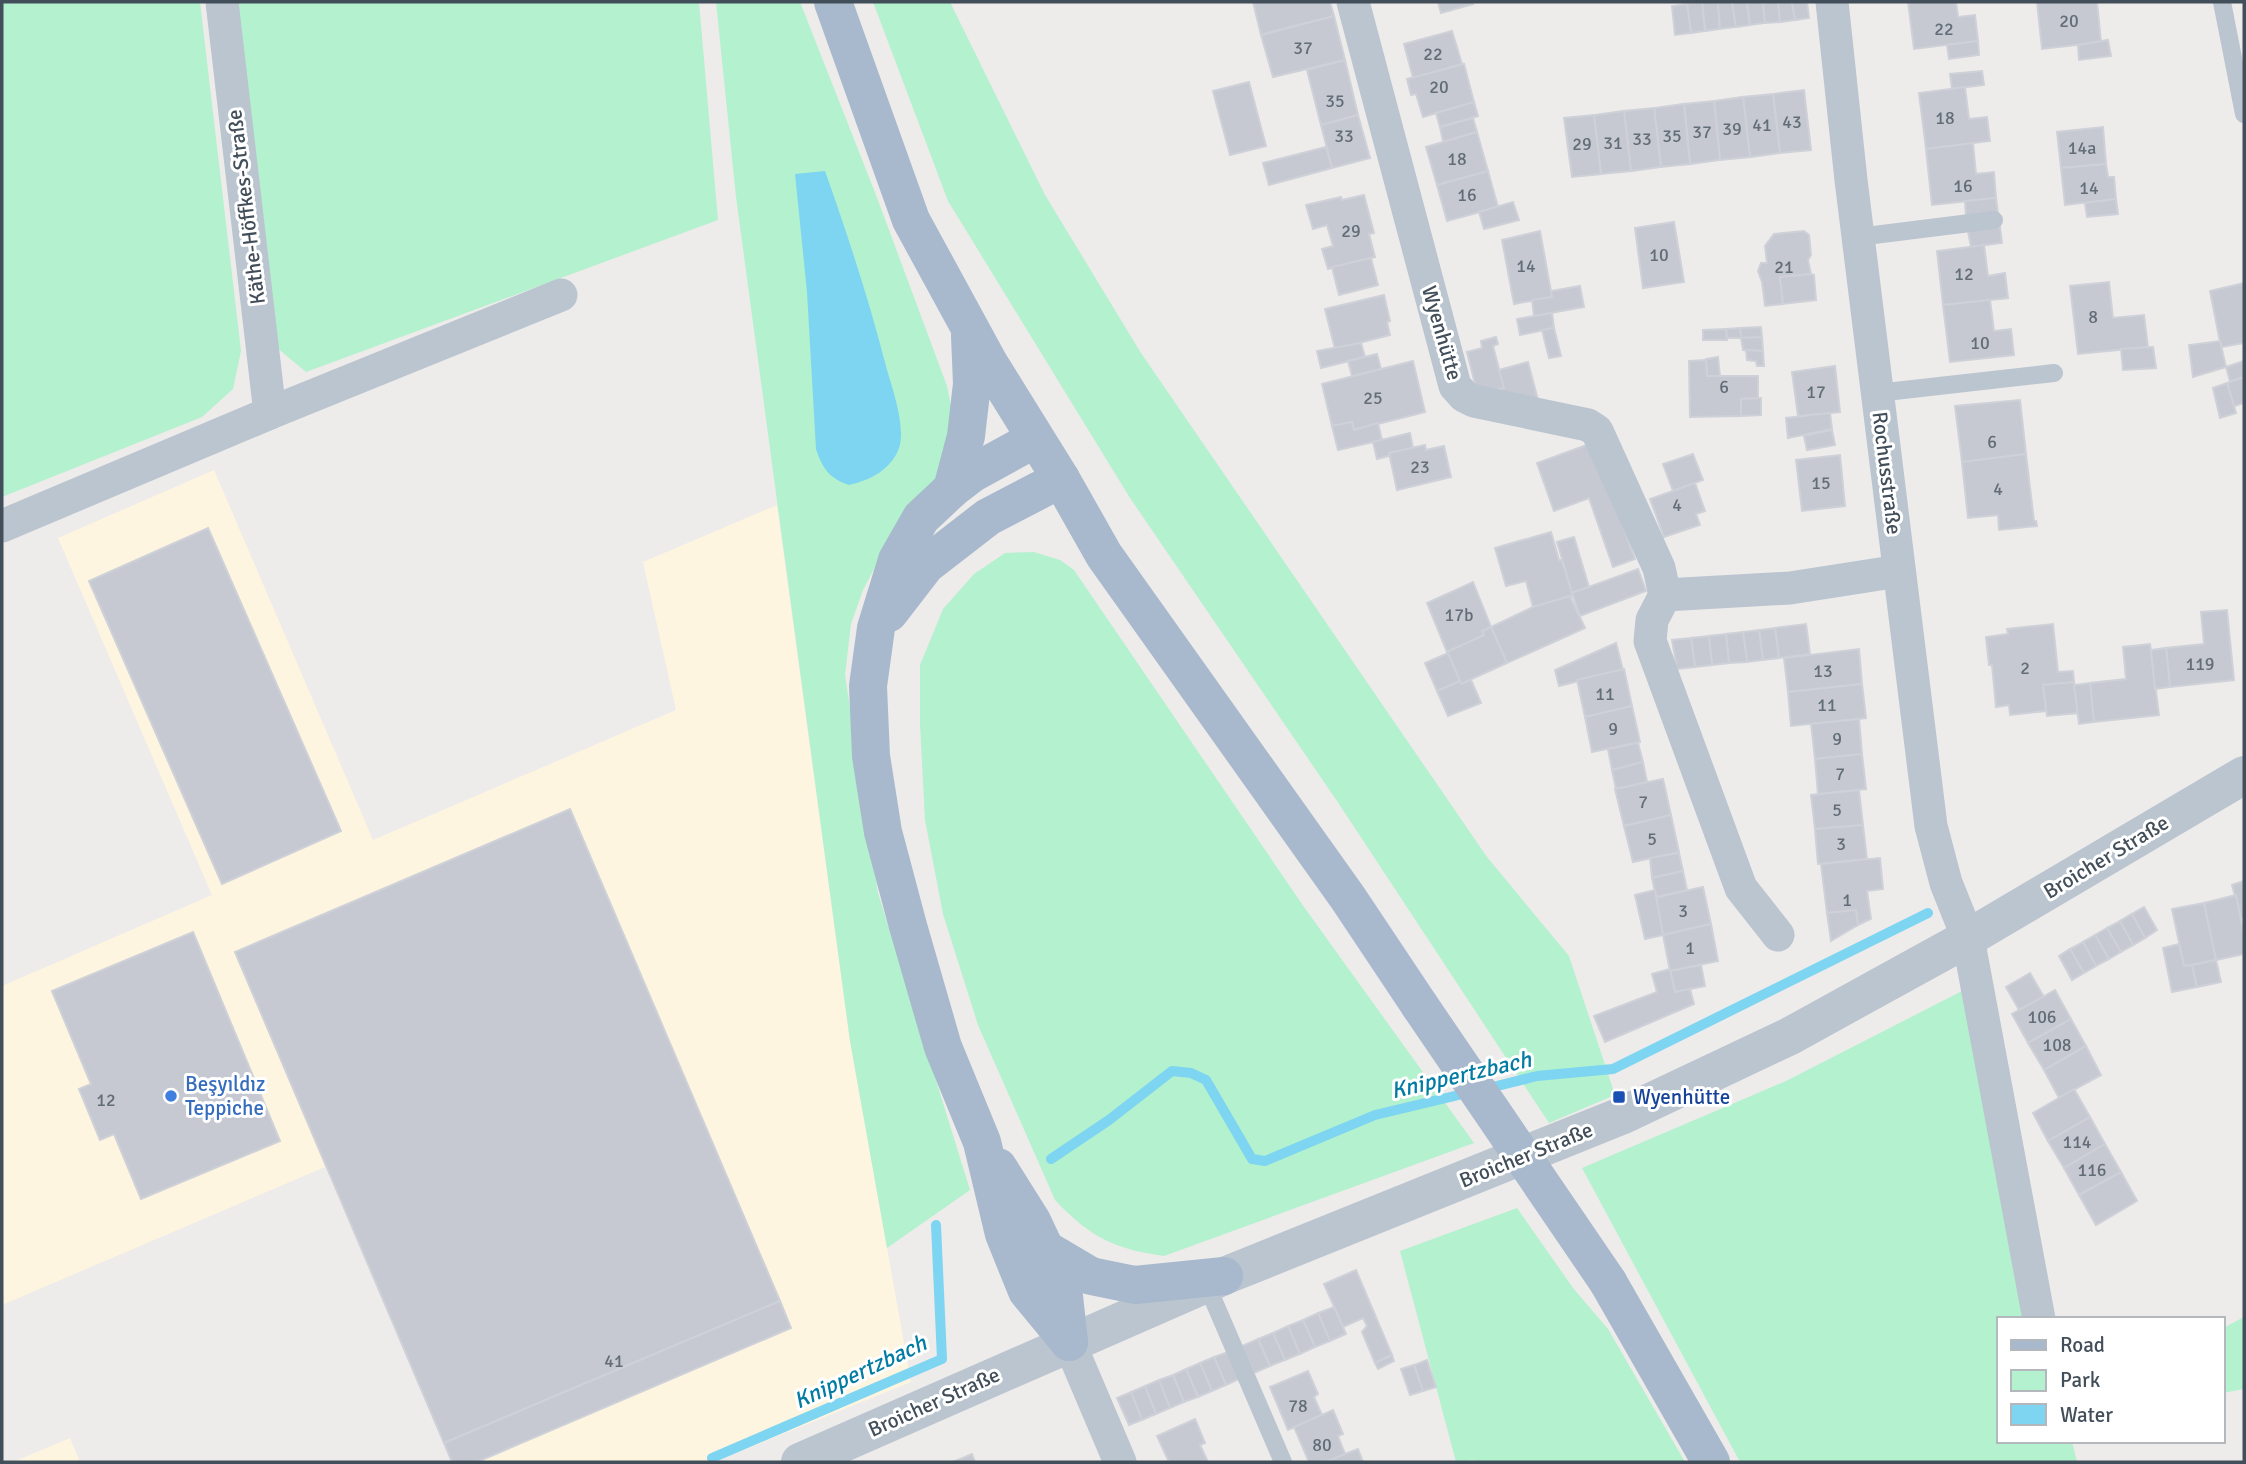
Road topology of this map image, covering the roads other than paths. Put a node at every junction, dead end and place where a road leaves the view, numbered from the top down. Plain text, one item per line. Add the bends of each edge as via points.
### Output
1 (222, 2) edge
2 (833, 2) edge
3 (1353, 2) edge
4 (1832, 2) edge
5 (2222, 2) edge
6 (2244, 114) edge
7 (1994, 220) dead end
8 (1858, 237) junction
9 (561, 295) dead end
10 (969, 328) junction
11 (2054, 373) dead end
12 (1877, 393) junction
13 (270, 413) junction
14 (1035, 439) junction
15 (1061, 480) junction
16 (952, 489) junction
17 (2, 526) edge
18 (1899, 571) junction
19 (1665, 595) junction
20 (877, 628) junction
21 (2244, 775) edge
22 (1778, 935) dead end
23 (1968, 938) junction
24 (982, 1142) junction
25 (1048, 1250) junction
26 (1215, 1280) junction
27 (2039, 1317) edge
28 (1069, 1342) junction
29 (800, 1462) edge
30 (1120, 1462) edge
31 (1283, 1462) edge
32 (1711, 1462) edge

1 - 13 street, Käthe-Höffkes-Straße
2 - 10 main road via 911,220
3 - 19 street, Wyenhütte via 1455,386 1474,401 1588,425 1597,431 1659,568
4 - 8 street, Rochusstraße
5 - 6 lane
7 - 8 lane
8 - 12 street, Rochusstraße
9 - 13 street
10 - 14 main road
10 - 16 main road via 972,384 966,436
11 - 12 lane
12 - 18 street, Rochusstraße
13 - 17 street
14 - 15 main road
14 - 16 main road
15 - 20 main road via 988,517 926,565
15 - 32 main road, bridge via 1104,555 1348,898 1608,1282
16 - 20 main road via 921,518 897,560
18 - 19 street via 1790,589
18 - 23 street, Rochusstraße via 1931,826 1946,883
19 - 22 street via 1652,620 1650,641 1741,888
20 - 24 main road via 867,686 871,756 883,832 943,1047
21 - 23 street, Broicher Straße
23 - 26 street, Broicher Straße via 1790,1036 1621,1116
23 - 27 street
24 - 25 main road
24 - 28 main road via 1004,1234 1027,1291
25 - 26 main road via 1091,1276 1135,1285
25 - 28 main road via 1063,1287
26 - 28 street, Broicher Straße
26 - 31 lane
28 - 29 street, Broicher Straße
28 - 30 street

